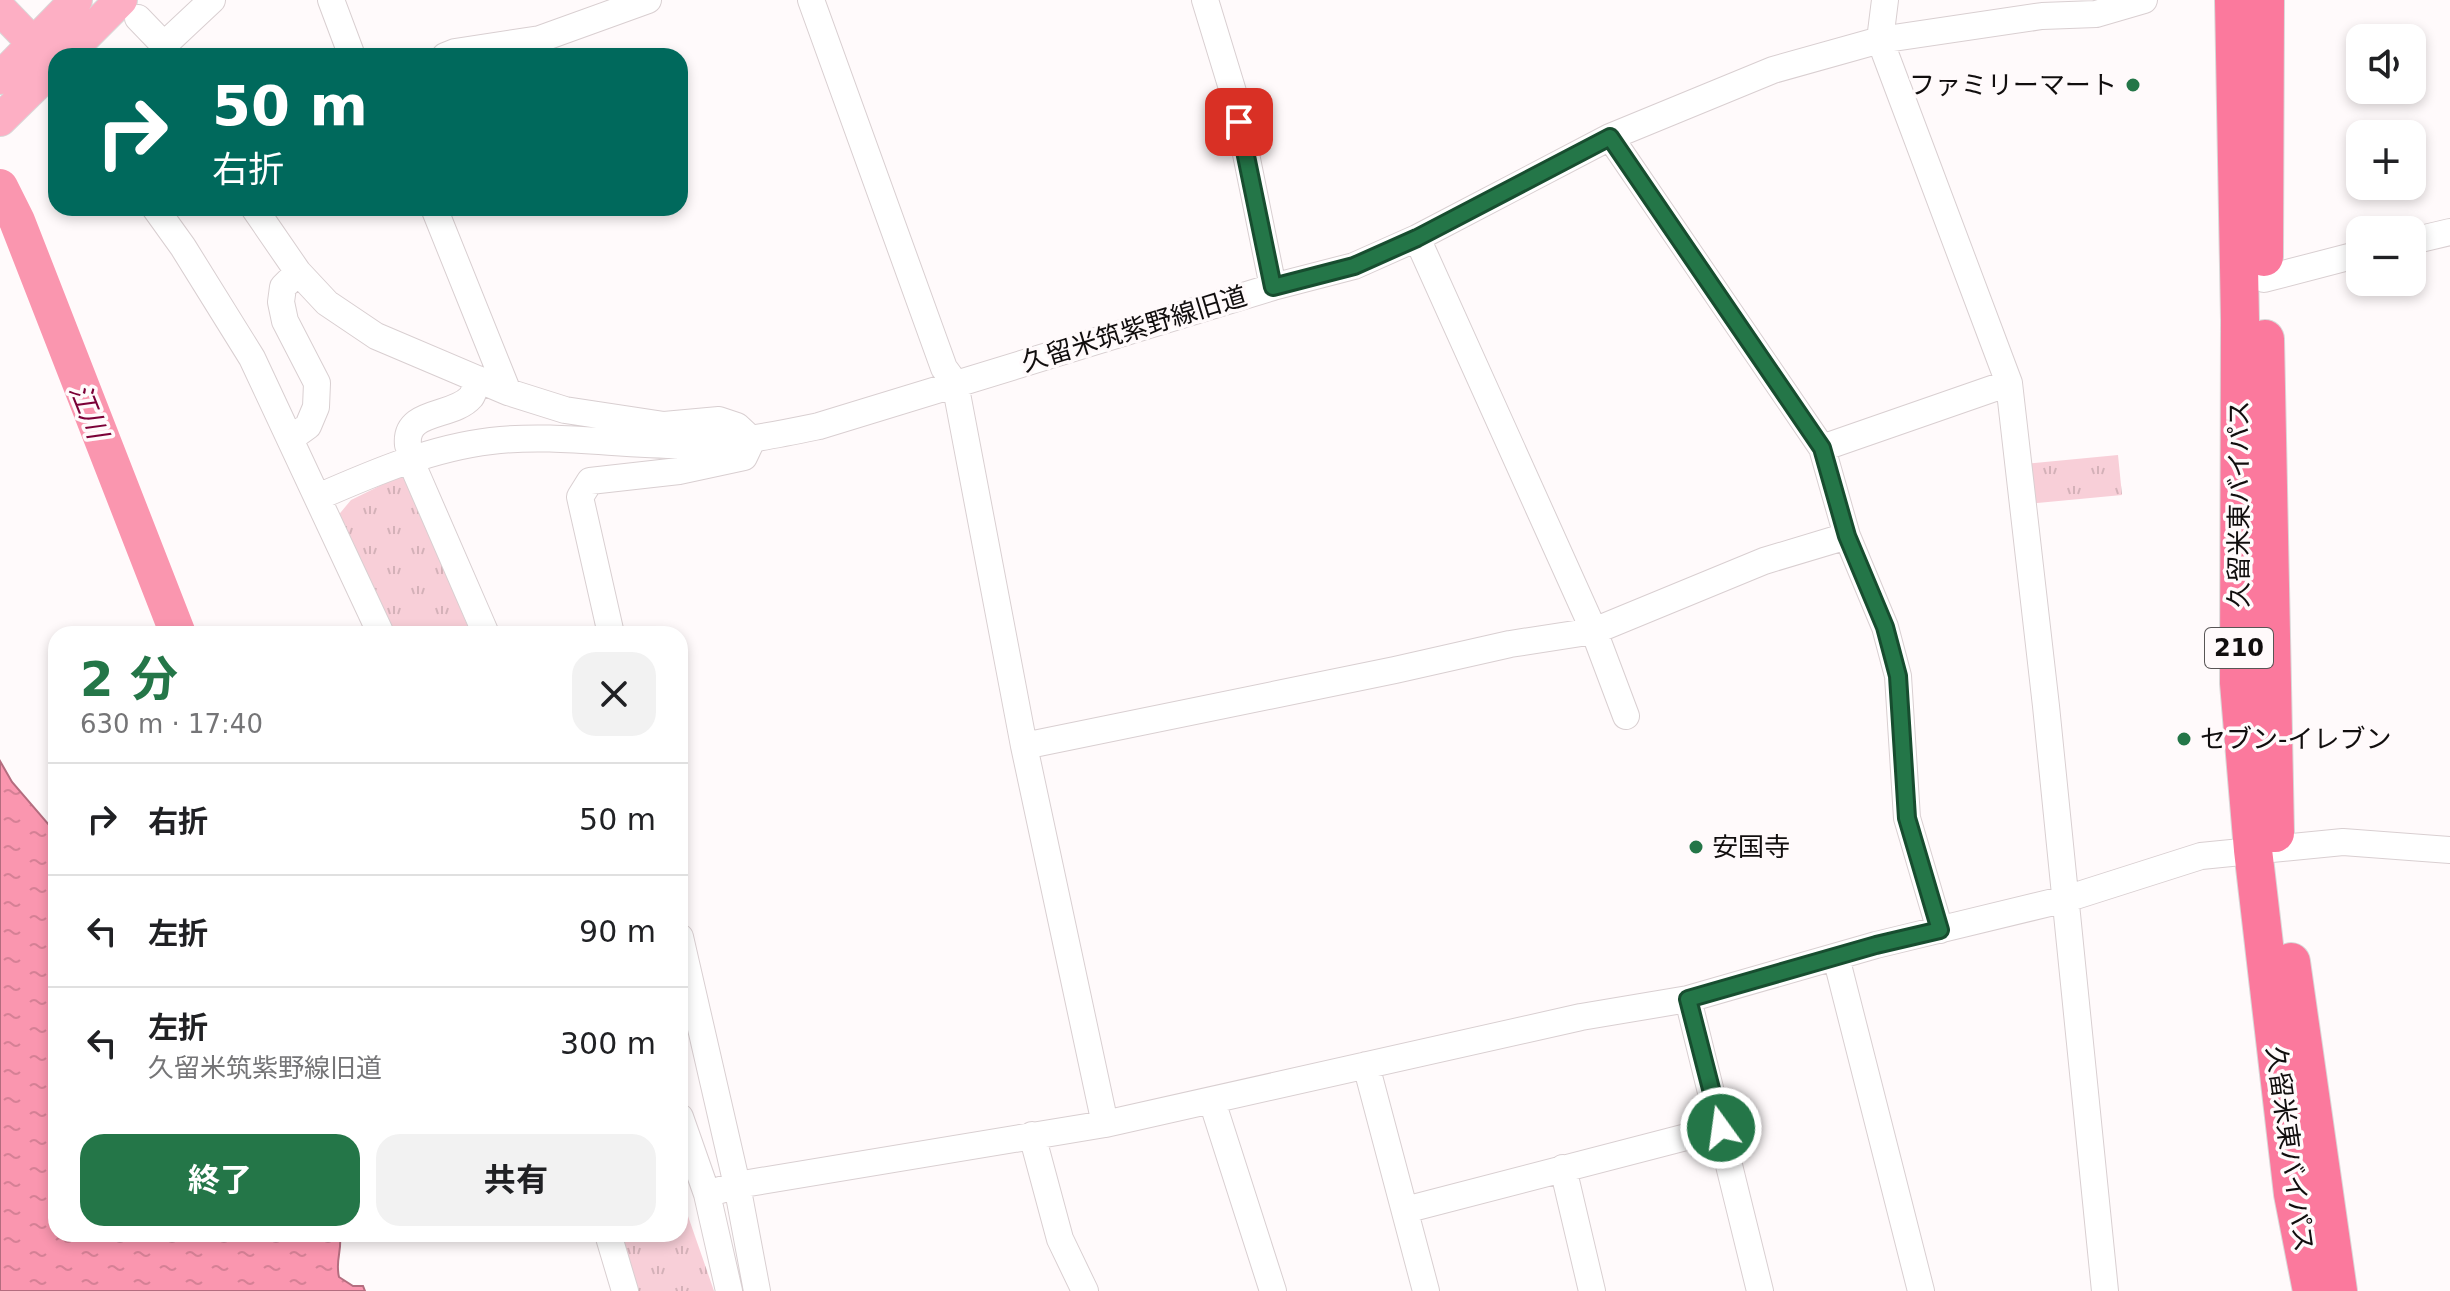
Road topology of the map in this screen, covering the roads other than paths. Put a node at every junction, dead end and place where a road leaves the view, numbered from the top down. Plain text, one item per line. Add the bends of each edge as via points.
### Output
1 (76, 0) edge
2 (212, 0) edge
3 (331, 0) edge
4 (648, 0) edge
5 (811, 0) edge
6 (1205, 0) edge
7 (1885, 0) edge
8 (2144, 0) edge
9 (2234, 0) edge
10 (2265, 0) edge
11 (2093, 7) edge
12 (0, 9) edge
13 (129, 9) edge
14 (1880, 40) junction
15 (58, 48) edge
16 (72, 48) edge
17 (164, 48) edge
18 (170, 48) edge
19 (349, 48) edge
20 (481, 48) edge
21 (48, 56) edge
22 (48, 63) edge
23 (12, 80) edge
24 (0, 120) edge
25 (1610, 137) junction
26 (161, 216) edge
27 (260, 216) edge
28 (437, 216) edge
29 (2450, 232) edge
30 (1417, 238) junction
31 (2426, 238) edge
32 (2346, 258) edge
33 (298, 272) junction
34 (2264, 279) junction
35 (1273, 287) junction
36 (478, 379) junction
37 (955, 383) junction
38 (2009, 383) junction
39 (508, 392) junction
40 (290, 439) junction
41 (752, 440) junction
42 (408, 445) dead end
43 (1822, 448) junction
44 (416, 473) dead end
45 (318, 497) junction
46 (1847, 536) junction
47 (377, 626) edge
48 (483, 626) edge
49 (609, 626) edge
50 (1594, 631) junction
51 (1626, 716) dead end
52 (1024, 746) junction
53 (2264, 850) junction
54 (2450, 850) edge
55 (2066, 899) junction
56 (1940, 930) junction
57 (1836, 957) junction
58 (688, 972) edge
59 (1688, 999) junction
60 (1366, 1065) junction
61 (1212, 1101) junction
62 (1105, 1124) junction
63 (1721, 1128) junction
64 (1032, 1135) junction
65 (688, 1140) edge
66 (1563, 1168) junction
67 (737, 1185) junction
68 (707, 1194) junction
69 (1405, 1210) junction
70 (610, 1242) edge
71 (1075, 1287) edge
72 (625, 1291) edge
73 (729, 1291) edge
74 (757, 1291) edge
75 (1273, 1291) edge
76 (1426, 1291) edge
77 (1592, 1291) edge
78 (1760, 1291) edge
79 (1921, 1291) edge
80 (2105, 1291) edge
81 (2312, 1291) edge
82 (2338, 1291) edge

1 - 15 main road
2 - 18 street
3 - 19 street
4 - 20 street via 540,39
5 - 37 street via 944,368
6 - 35 street via 1234,95
7 - 14 street
8 - 11 street, 久留米筑紫野線旧道
9 - 53 highway, 久留米東バイパス / 210 via 2239,683
10 - 34 highway, 久留米東バイパス / 210
11 - 14 street, 久留米筑紫野線旧道
12 - 21 main road
13 - 16 main road
13 - 17 street
14 - 25 street, 久留米筑紫野線旧道 via 1773,70
14 - 38 street
22 - 23 main road
23 - 24 main road
25 - 30 street, 久留米筑紫野線旧道
25 - 43 street
26 - 40 street via 252,358
27 - 33 street
28 - 39 street
29 - 31 street
30 - 35 street, 久留米筑紫野線旧道 via 1354,266
30 - 50 street
32 - 34 street
33 - 36 street via 327,303 376,336
33 - 40 street via 283,287 281,302 285,321 317,383 316,407 308,426
34 - 53 highway, 久留米東バイパス / 210
35 - 37 street, 久留米筑紫野線旧道
36 - 39 street
36 - 42 street via 471,397 412,425
37 - 41 street, 久留米筑紫野線旧道 via 819,426
37 - 52 street
38 - 43 street
38 - 55 street
39 - 41 street via 565,410 664,425 719,420 737,426
40 - 45 street
41 - 45 street, 久留米筑紫野線旧道 via 687,445 542,438 491,441 432,453
41 - 49 street via 744,457 590,481 580,497
43 - 46 street
44 - 48 street
45 - 47 street
46 - 50 street via 1764,561
46 - 56 street via 1885,627 1898,676 1907,818
50 - 51 street
50 - 52 street
52 - 62 street
53 - 54 street via 2343,842
53 - 55 street via 2201,856
53 - 81 highway, 久留米東バイパス / 210 via 2293,1194
53 - 82 highway, 久留米東バイパス / 210
55 - 56 street
55 - 80 street
56 - 57 street
57 - 59 street
57 - 79 street
58 - 67 street
59 - 60 street
59 - 63 street
60 - 61 street
60 - 69 street
61 - 62 street
61 - 75 street
62 - 64 street
63 - 66 street
63 - 78 street
64 - 67 street
64 - 71 street
65 - 68 street
66 - 69 street
66 - 77 street
67 - 68 street
67 - 74 street
68 - 73 street
69 - 76 street
70 - 72 street

